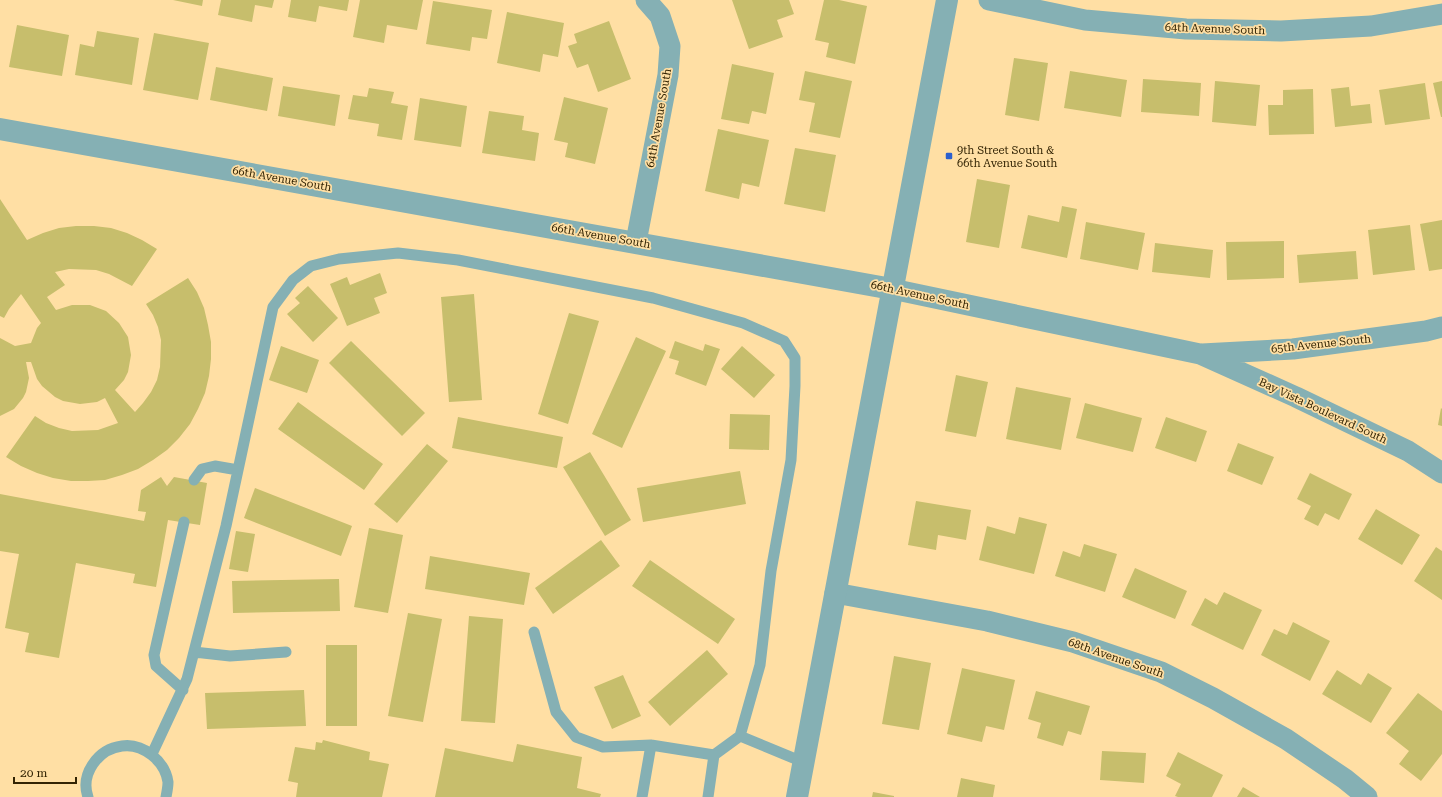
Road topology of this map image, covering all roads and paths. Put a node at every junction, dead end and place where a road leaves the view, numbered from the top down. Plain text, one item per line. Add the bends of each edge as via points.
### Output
1 (646, 0) edge
2 (947, 0) edge
3 (989, 0) edge
4 (1442, 14) edge
5 (0, 129) edge
6 (636, 242) junction
7 (892, 289) junction
8 (1442, 328) edge
9 (1200, 354) junction
10 (238, 470) junction
11 (1442, 473) edge
12 (194, 480) dead end
13 (184, 522) dead end
14 (835, 593) junction
15 (534, 632) dead end
16 (194, 652) junction
17 (286, 652) dead end
18 (183, 690) junction
19 (740, 736) junction
20 (652, 745) junction
21 (152, 754) junction
22 (714, 755) junction
23 (803, 762) junction
24 (88, 797) edge
25 (166, 797) edge
26 (642, 797) edge
27 (708, 797) edge
28 (797, 797) edge
29 (1367, 797) edge

1 - 6 street, 64th Avenue South via 660,16 670,46 668,75
2 - 7 street
3 - 4 street, 64th Avenue South via 1085,20 1186,29 1280,31 1371,26
5 - 6 street, 66th Avenue South
6 - 7 street, 66th Avenue South
7 - 9 street, 66th Avenue South
7 - 14 street
8 - 9 street, 65th Avenue South via 1293,349
9 - 11 street, Bay Vista Boulevard South via 1408,451
10 - 12 lane via 214,466 202,469
10 - 16 lane
10 - 19 lane via 273,307 293,280 311,266 339,259 398,253 458,260 653,298 743,323 784,341 795,358 791,460 771,571 760,665
13 - 18 lane via 154,654 156,666
14 - 23 street
14 - 29 street, 68th Avenue South via 987,621 1073,642 1161,672 1286,739
15 - 20 lane via 556,712 576,737 603,747
16 - 17 lane via 230,656
16 - 18 lane
18 - 21 lane
19 - 22 lane
19 - 23 lane
20 - 22 lane
20 - 26 lane
21 - 24 lane via 138,747 122,745 107,750 94,761 87,775
21 - 25 lane via 165,772 168,782
22 - 27 lane
23 - 28 street

